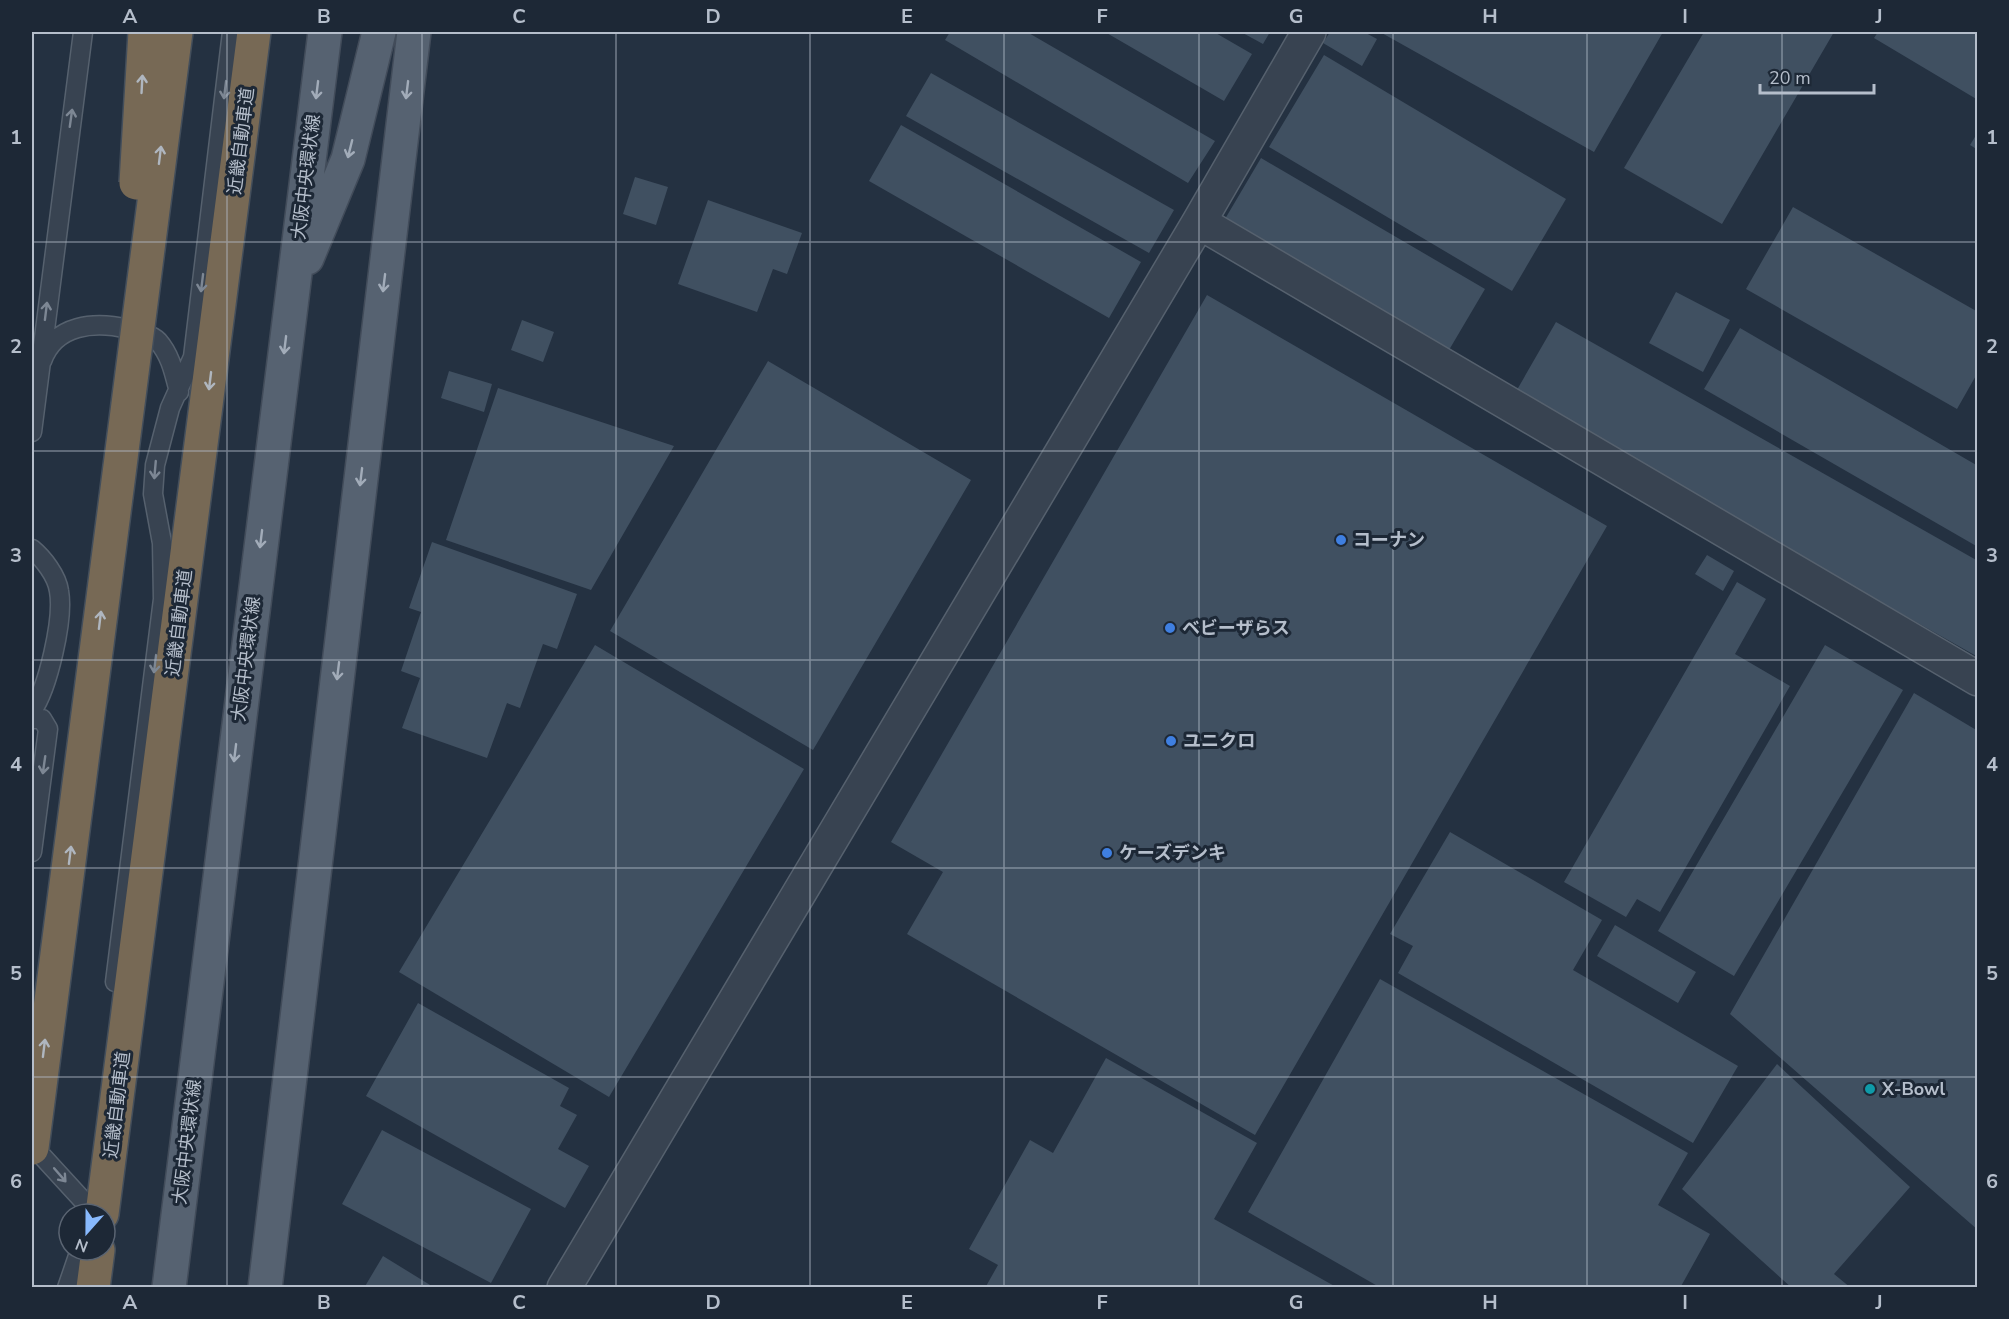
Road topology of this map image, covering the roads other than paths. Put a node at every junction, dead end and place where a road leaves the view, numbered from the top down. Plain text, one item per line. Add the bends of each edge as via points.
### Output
1 (83, 32) edge
2 (145, 32) edge
3 (176, 32) edge
4 (232, 32) edge
5 (254, 32) edge
6 (325, 32) edge
7 (379, 32) edge
8 (414, 32) edge
9 (1309, 32) edge
10 (1199, 222) junction
11 (291, 296) junction
12 (39, 372) junction
13 (179, 392) junction
14 (32, 432) edge
15 (121, 457) junction
16 (32, 549) edge
17 (1977, 679) edge
18 (32, 711) edge
19 (32, 719) edge
20 (32, 852) edge
21 (32, 1146) edge
22 (84, 1202) edge
23 (93, 1202) edge
24 (93, 1202) edge
25 (76, 1262) edge
26 (96, 1262) edge
27 (67, 1287) edge
28 (93, 1287) edge
29 (169, 1287) edge
30 (265, 1287) edge
31 (564, 1287) edge

12 -> 1 lane
15 -> 2 highway, bridge
15 -> 3 highway, bridge
4 -> 13 lane via 193,357
5 -> 24 highway, 近畿自動車道
6 -> 11 main road, 大阪中央環状線
7 -> 11 main road via 348,159
8 -> 30 main road
9 - 10 street
10 - 17 street
10 - 31 street
11 -> 29 main road, 大阪中央環状線
12 - 13 lane via 46,350 63,334 87,324 118,327 156,339 172,361
12 - 14 lane
13 -> 23 lane via 165,422 155,465 153,494 162,543 163,599
21 -> 15 highway, bridge
16 - 18 lane via 59,589 60,606 50,666
19 -> 20 lane via 42,719 48,729
21 -> 22 lane
25 - 27 lane
26 - 28 highway

